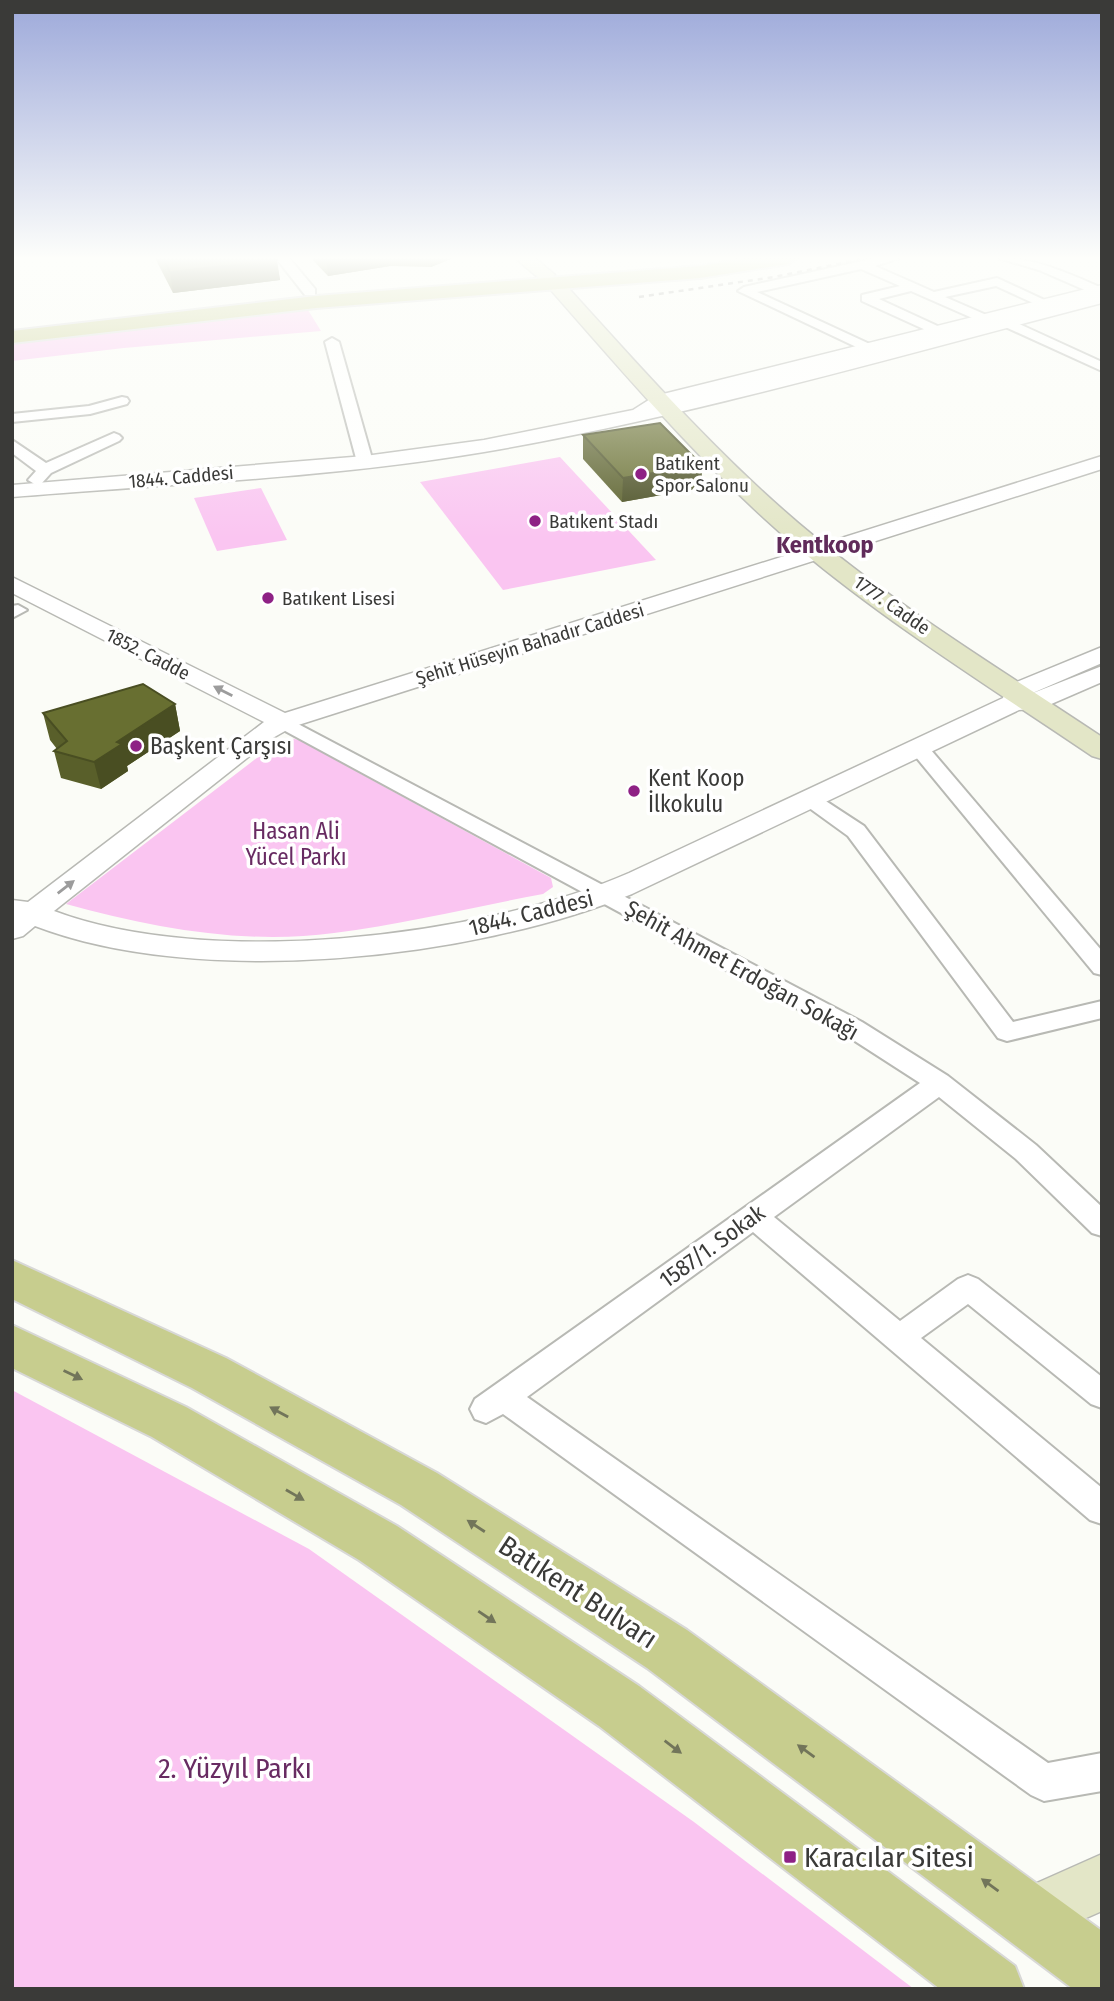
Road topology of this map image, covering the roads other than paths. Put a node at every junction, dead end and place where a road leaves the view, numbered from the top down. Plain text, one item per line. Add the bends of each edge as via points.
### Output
1 (335, 351) edge
2 (629, 351) edge
3 (629, 351) edge
4 (860, 351) edge
5 (874, 351) edge
6 (1067, 351) edge
7 (1102, 367) edge
8 (122, 401) dead end
9 (676, 402) junction
10 (12, 418) edge
11 (114, 438) dead end
12 (12, 445) edge
13 (1102, 447) edge
14 (365, 462) junction
15 (1102, 462) edge
16 (45, 470) junction
17 (20, 490) edge
18 (823, 545) junction
19 (12, 584) edge
20 (14, 610) edge
21 (1102, 654) edge
22 (1102, 673) edge
23 (1029, 695) junction
24 (264, 724) junction
25 (1102, 733) edge
26 (918, 747) junction
27 (1102, 750) edge
28 (808, 798) junction
29 (604, 895) junction
30 (17, 913) edge
31 (1102, 967) edge
32 (1102, 1009) edge
33 (939, 1083) junction
34 (754, 1216) junction
35 (1102, 1225) edge
36 (12, 1278) edge
37 (899, 1338) junction
38 (12, 1345) edge
39 (1102, 1395) edge
40 (1102, 1509) edge
41 (1102, 1772) edge
42 (1102, 1882) edge
43 (1030, 1914) junction
44 (1102, 1971) edge
45 (992, 1989) edge

1 - 14 street
2 - 9 main road, 1777. Cadde
3 - 9 main road, 1777. Cadde
4 - 9 street
5 - 9 street
6 - 7 street
8 - 10 street via 90,410
9 - 14 street, 1844. Caddesi via 484,446
9 - 18 main road, 1777. Cadde via 744,488
11 - 16 street
12 - 16 street
13 - 18 street, Şehit Hüseyin Bahadır Caddesi
14 - 17 street, 1844. Caddesi
15 - 18 street, Şehit Hüseyin Bahadır Caddesi
16 - 17 street
18 - 23 main road, 1777. Cadde
18 - 24 street, Şehit Hüseyin Bahadır Caddesi
24 -> 19 street, 1852. Cadde
20 - 24 street, 1852. Cadde
21 - 23 street
22 - 23 street
23 - 25 main road, 1777. Cadde
23 - 26 street, 1844. Caddesi
23 - 27 main road, 1777. Cadde
24 - 29 street, Şehit Ahmet Erdoğan Sokağı
24 - 30 street, Şehit Hüseyin Bahadır Caddesi
26 - 28 street, 1844. Caddesi
26 - 31 street
28 - 29 street, 1844. Caddesi
28 - 32 street via 856,831 1007,1032
29 - 30 street, 1844. Caddesi via 477,929 294,950 216,950 132,942
29 - 33 street, Şehit Ahmet Erdoğan Sokağı via 853,1028
33 - 34 street, 1587/1. Sokak
33 - 35 street, Şehit Ahmet Erdoğan Sokağı via 1026,1153
34 - 37 street
34 - 41 street, 1587/1. Sokak via 494,1403 1044,1782
43 -> 36 main road, Batıkent Bulvarı via 667,1649 419,1489 209,1373
37 - 39 street via 968,1287
37 - 40 street
38 -> 45 main road via 169,1422 378,1543 619,1706
42 - 43 main road
43 - 44 main road, Batıkent Bulvarı

